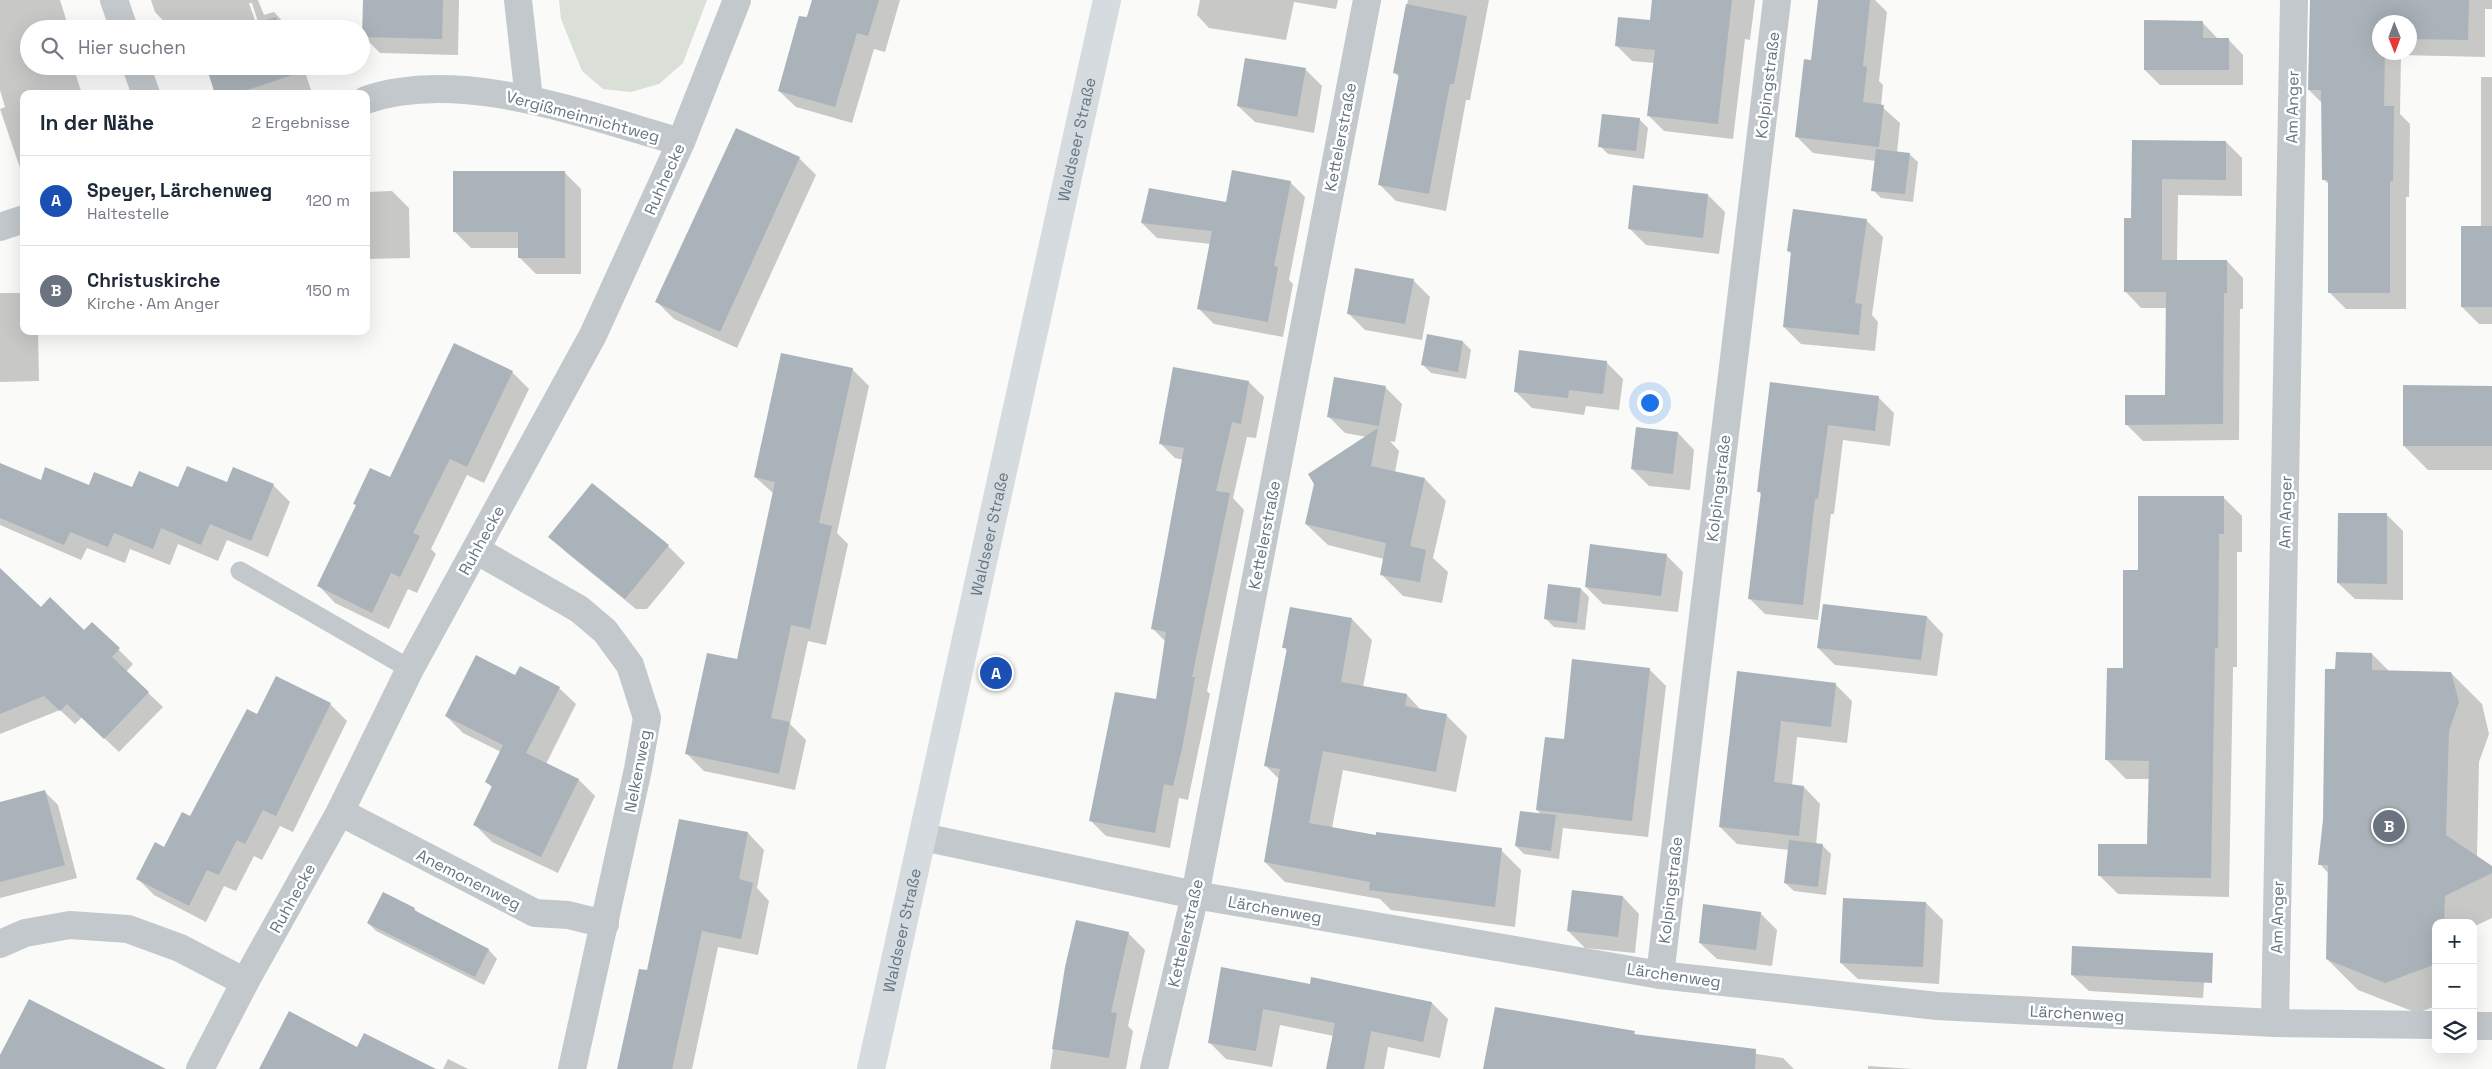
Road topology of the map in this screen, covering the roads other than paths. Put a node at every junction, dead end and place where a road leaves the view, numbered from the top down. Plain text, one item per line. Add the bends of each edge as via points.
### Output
1 (114, 0) edge
2 (518, 0) edge
3 (737, 0) edge
4 (1107, 0) edge
5 (1366, 0) edge
6 (1777, 0) edge
7 (2294, 0) edge
8 (121, 20) edge
9 (139, 75) edge
10 (145, 90) edge
11 (370, 99) edge
12 (529, 99) junction
13 (680, 142) junction
14 (20, 220) edge
15 (0, 227) edge
16 (476, 550) junction
17 (240, 571) dead end
18 (410, 669) junction
19 (340, 812) junction
20 (924, 837) junction
21 (1195, 895) junction
22 (605, 924) junction
23 (0, 944) edge
24 (1660, 975) junction
25 (245, 982) junction
26 (2275, 1023) junction
27 (2432, 1025) edge
28 (2477, 1026) edge
29 (2492, 1026) edge
30 (200, 1069) edge
31 (572, 1069) edge
32 (872, 1069) edge
33 (1154, 1069) edge

1 - 8 street
2 - 12 street
3 - 13 street, Ruhhecke
4 - 20 main road, Waldseer Straße
5 - 21 street, Kettelerstraße
6 - 24 street, Kolpingstraße
7 - 26 street, Am Anger
9 - 10 street
11 - 12 street, Vergißmeinnichtweg via 427,90 476,91
12 - 13 street, Vergißmeinnichtweg
13 - 16 street, Ruhhecke via 593,335
14 - 15 street
16 - 18 street, Ruhhecke
16 - 22 street, Nelkenweg via 579,609 605,631 630,665 639,690 647,718
17 - 18 lane
18 - 19 street, Ruhhecke
19 - 22 street, Anemonenweg via 535,913 568,915
19 - 25 street, Ruhhecke
20 - 21 street, Lärchenweg
20 - 32 main road, Waldseer Straße
21 - 24 street, Lärchenweg
21 - 33 street, Kettelerstraße
22 - 31 street, Nelkenweg
23 - 25 street via 26,933 70,925 128,929 180,948
24 - 26 street, Lärchenweg via 1938,1006
25 - 30 street, Ruhhecke
26 - 27 street, Lärchenweg
28 - 29 street

